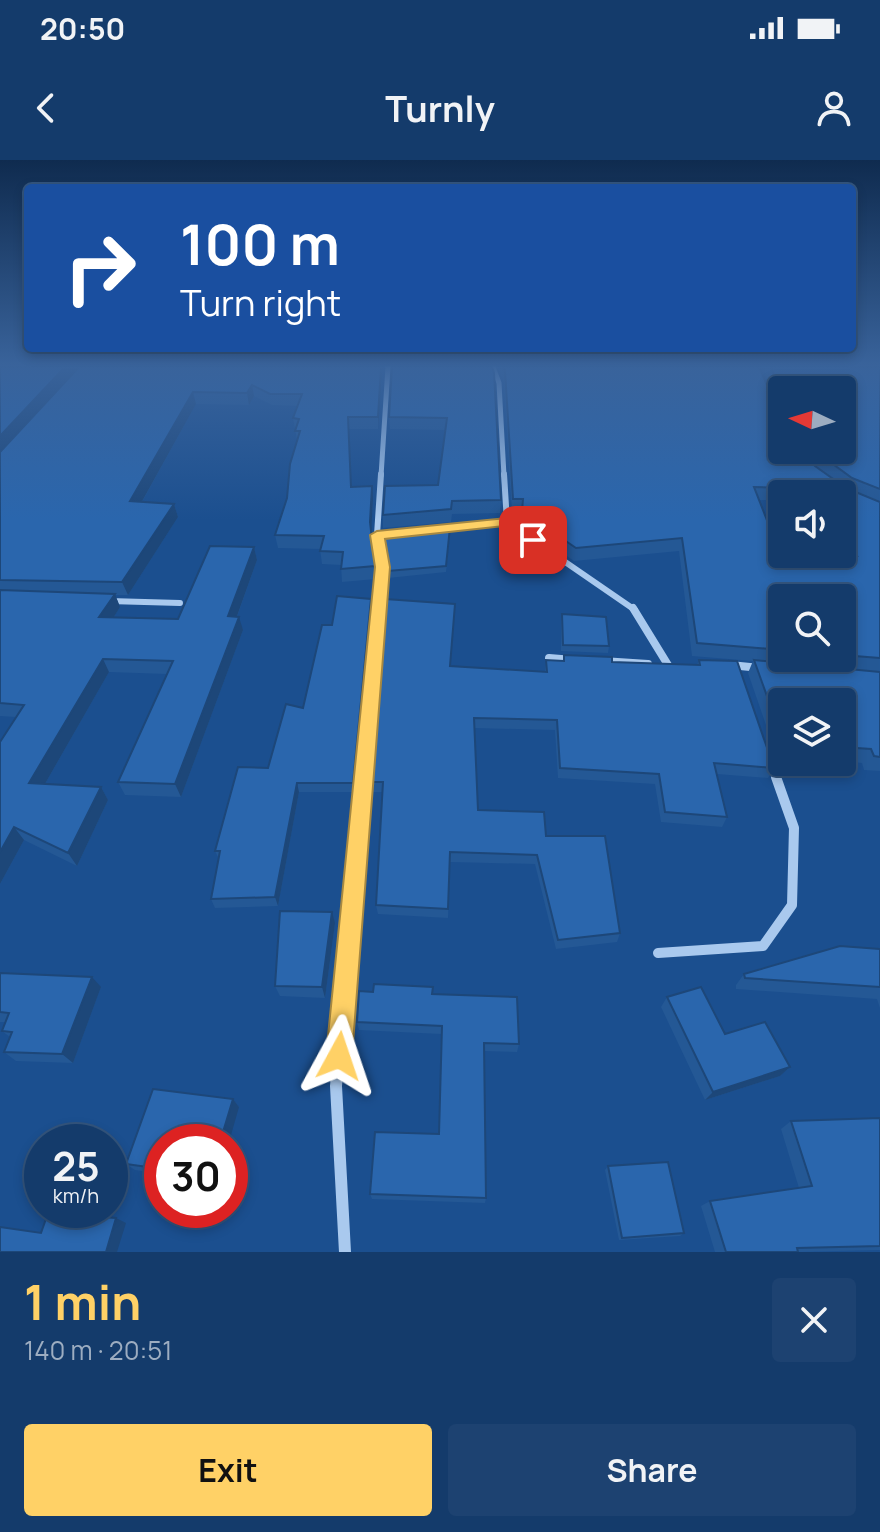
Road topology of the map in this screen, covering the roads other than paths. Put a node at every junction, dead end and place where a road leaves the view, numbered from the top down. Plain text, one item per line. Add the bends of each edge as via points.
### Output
1 (385, 418) edge
2 (501, 418) edge
3 (507, 522) junction
4 (435, 530) edge
5 (391, 534) edge
6 (377, 535) junction
7 (105, 601) edge
8 (180, 603) dead end
9 (549, 658) edge
10 (579, 660) edge
11 (594, 661) edge
12 (668, 665) junction
13 (682, 665) edge
14 (724, 665) edge
15 (738, 665) junction
16 (768, 668) edge
17 (743, 680) edge
18 (776, 776) edge
19 (658, 953) dead end
20 (345, 1252) edge

1 - 6 street
2 - 3 street
3 - 4 street
3 - 12 street via 635,610
5 - 6 street
6 - 20 street via 383,567 336,1086
7 - 8 street
9 - 10 street
11 - 12 street
12 - 13 street
14 - 15 street
15 - 16 street
15 - 17 street
18 - 19 street via 794,828 792,905 763,946

